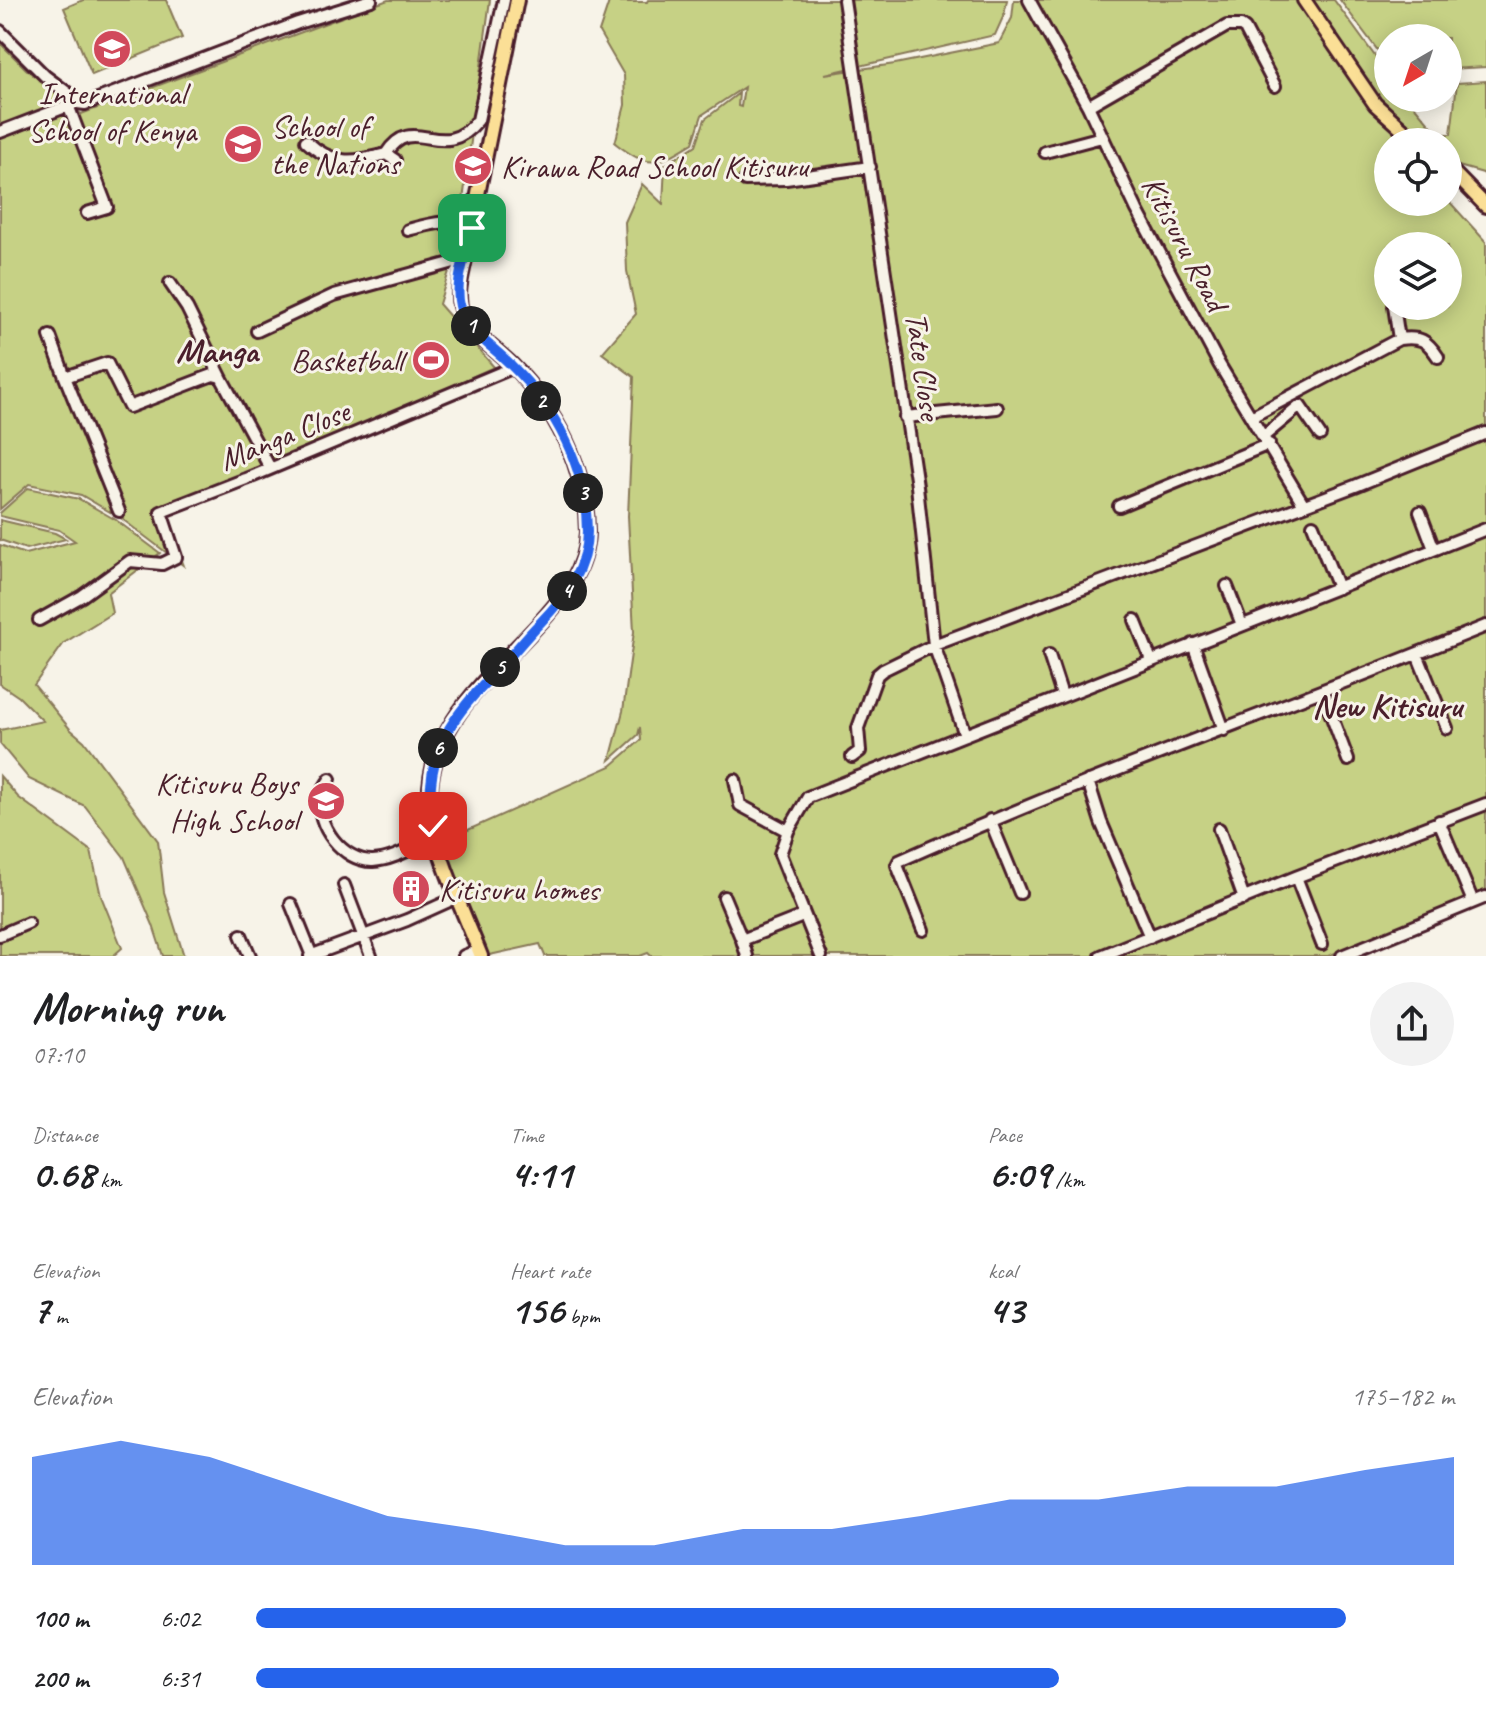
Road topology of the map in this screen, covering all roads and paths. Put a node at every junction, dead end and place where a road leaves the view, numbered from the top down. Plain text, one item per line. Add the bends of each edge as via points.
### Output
1 (371, 0) edge
2 (504, 0) edge
3 (517, 0) edge
4 (844, 0) edge
5 (1029, 0) edge
6 (1304, 0) edge
7 (0, 31) edge
8 (1275, 86) dead end
9 (76, 100) junction
10 (1088, 106) junction
11 (1402, 128) edge
12 (0, 132) edge
13 (1102, 137) junction
14 (306, 141) dead end
15 (1045, 152) dead end
16 (870, 167) junction
17 (745, 180) dead end
18 (1462, 181) edge
19 (1486, 206) edge
20 (87, 213) dead end
21 (472, 228) junction
22 (408, 230) dead end
23 (465, 259) junction
24 (170, 283) dead end
25 (1396, 320) edge
26 (257, 331) dead end
27 (50, 336) dead end
28 (1399, 339) junction
29 (1438, 357) dead end
30 (514, 367) junction
31 (65, 377) junction
32 (221, 377) junction
33 (997, 408) dead end
34 (1253, 416) junction
35 (905, 417) junction
36 (1486, 433) edge
37 (1320, 435) dead end
38 (1267, 440) junction
39 (270, 468) junction
40 (1304, 505) junction
41 (1119, 506) dead end
42 (119, 511) dead end
43 (1420, 512) dead end
44 (1313, 525) dead end
45 (1486, 529) edge
46 (1434, 549) junction
47 (1227, 586) dead end
48 (1338, 588) junction
49 (39, 620) dead end
50 (1135, 620) dead end
51 (1242, 625) junction
52 (1486, 626) edge
53 (1193, 644) junction
54 (934, 645) junction
55 (1417, 654) junction
56 (1049, 655) dead end
57 (1151, 660) junction
58 (1322, 691) junction
59 (1062, 695) junction
60 (1447, 728) dead end
61 (1224, 730) junction
62 (965, 735) junction
63 (852, 757) dead end
64 (1348, 760) dead end
65 (330, 779) dead end
66 (735, 780) dead end
67 (1088, 781) junction
68 (1486, 804) edge
69 (990, 820) junction
70 (1439, 821) junction
71 (1219, 829) dead end
72 (788, 831) junction
73 (437, 837) junction
74 (1296, 877) junction
75 (344, 885) dead end
76 (1020, 893) dead end
77 (458, 897) junction
78 (724, 897) dead end
79 (1471, 897) dead end
80 (1486, 897) edge
81 (1244, 899) junction
82 (291, 904) dead end
83 (803, 916) junction
84 (28, 923) dead end
85 (923, 930) dead end
86 (0, 935) edge
87 (241, 935) dead end
88 (363, 936) junction
89 (1150, 937) junction
90 (742, 940) junction
91 (1322, 944) dead end
92 (480, 953) edge
93 (1105, 955) edge
94 (250, 956) edge
95 (311, 956) edge
96 (371, 956) edge
97 (464, 956) edge
98 (747, 956) edge
99 (821, 956) edge
100 (1342, 956) edge

1 - 9 street via 97,101
2 - 14 street via 478,120 469,131 440,141 403,137 392,144 390,157 351,162
3 - 21 main road
4 - 16 street, Tate Close
5 - 10 street, Kitisuru Road
6 - 11 main road via 1375,104
7 - 9 street via 27,61
8 - 10 street via 1245,29 1235,25
9 - 12 street
9 - 20 street via 107,207
10 - 13 street, Kitisuru Road
13 - 15 street
13 - 34 street, Kitisuru Road via 1219,364
16 - 17 street
16 - 35 street, Tate Close
18 - 19 main road
21 - 22 street via 446,222
21 - 23 main road
23 - 26 street via 334,295
23 - 30 main road via 459,295 463,316
24 - 32 street
25 - 28 street
27 - 31 street
28 - 29 street via 1428,341
28 - 34 street
30 - 39 street, Manga Close
30 - 73 main road via 572,451 585,511 585,551 556,606 444,734 430,787
31 - 32 street via 107,363 129,407 213,375
31 - 42 street
32 - 39 street
33 - 35 street
34 - 38 street, Kitisuru Road
35 - 54 street, Tate Close
36 - 40 street
37 - 38 street via 1300,406
38 - 40 street, Kitisuru Road
38 - 41 street
39 - 49 street, Manga Close via 161,512 176,557 162,564 130,561
40 - 54 street
43 - 46 street
44 - 48 street
45 - 46 street
46 - 48 street
47 - 51 street
48 - 51 street
50 - 57 street
51 - 53 street
52 - 55 street
53 - 57 street
53 - 61 street
54 - 62 street, Tate Close
54 - 63 street via 877,675 858,728 860,751
55 - 58 street
55 - 60 street
56 - 59 street
57 - 59 street
58 - 61 street
58 - 64 street
59 - 62 street
61 - 67 street
62 - 72 street via 808,797
65 - 73 street via 320,797 323,814 328,834 343,851 374,861
66 - 72 street via 740,805
67 - 69 street
67 - 89 street
68 - 70 street
69 - 76 street
69 - 85 street via 897,862
70 - 74 street
70 - 79 street
71 - 81 street
72 - 83 street via 781,857
73 - 77 main road
74 - 81 street
74 - 91 street
75 - 88 street
77 - 88 street
77 - 92 main road
78 - 90 street
80 - 100 street
81 - 89 street
82 - 95 street
83 - 90 street
83 - 99 street
84 - 86 street
87 - 94 street
88 - 95 street
88 - 96 street
89 - 93 street
90 - 98 street
92 - 97 street

